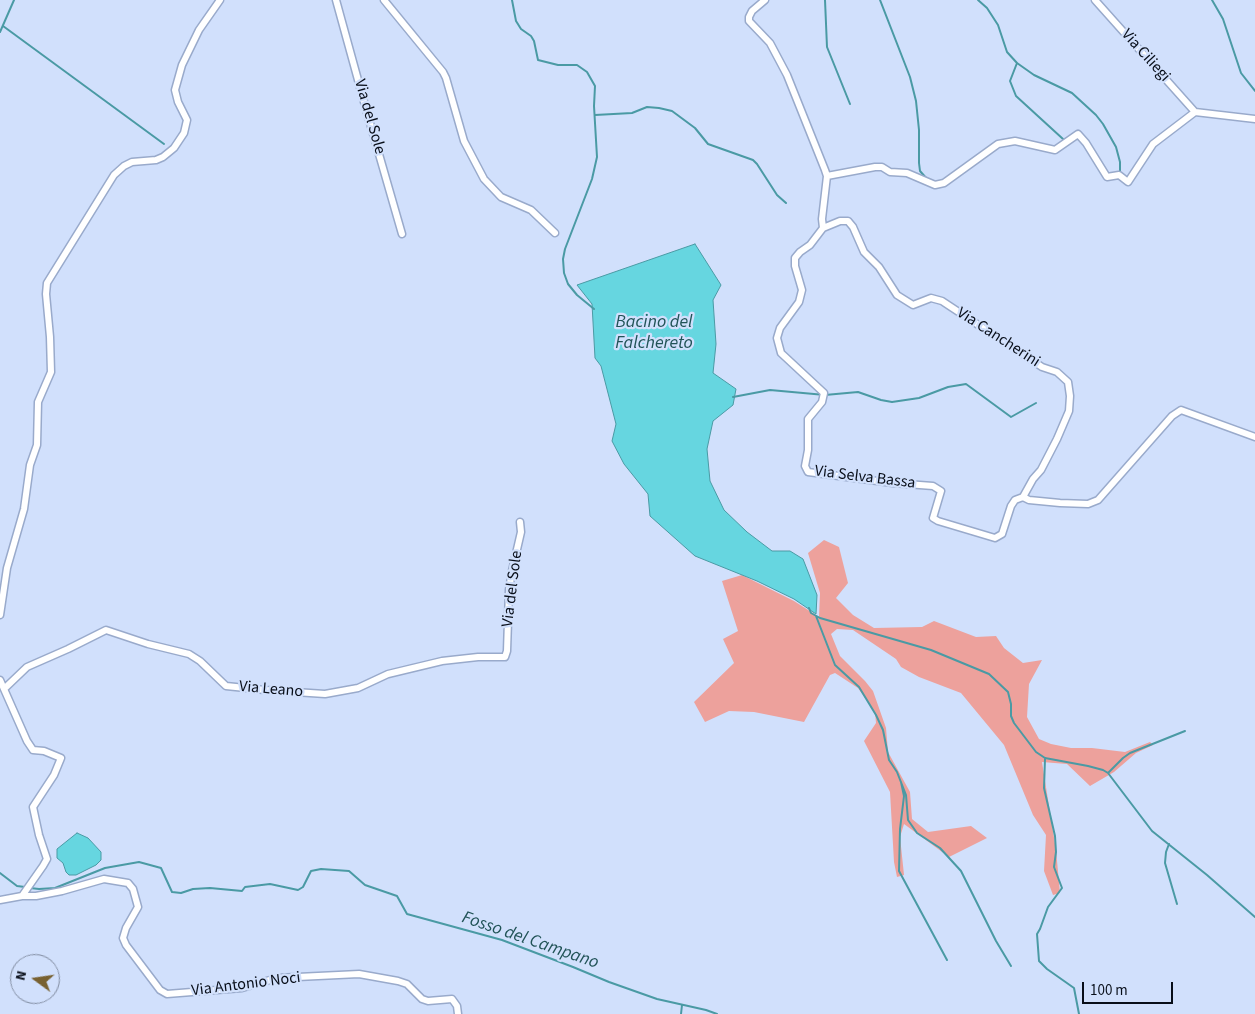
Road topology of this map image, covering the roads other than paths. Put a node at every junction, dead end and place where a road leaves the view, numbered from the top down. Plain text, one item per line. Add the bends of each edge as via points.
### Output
1 (220, 0) edge
2 (336, 0) edge
3 (384, 0) edge
4 (765, 0) edge
5 (1095, 0) edge
6 (1195, 112) junction
7 (1255, 120) edge
8 (828, 176) junction
9 (823, 228) junction
10 (402, 234) dead end
11 (555, 234) dead end
12 (1255, 437) edge
13 (1023, 497) junction
14 (520, 522) dead end
15 (0, 614) edge
16 (505, 657) joint
17 (0, 680) edge
18 (4, 688) junction
19 (22, 896) junction
20 (0, 900) edge
21 (458, 1014) edge

1 - 15 street via 198,30 182,64 175,90 188,122 184,133 163,157 132,162 114,175 47,283 51,372 38,402 37,445 30,465 24,509 7,568
2 - 10 street, Via del Sole
3 - 11 street via 443,72 464,141 484,178 501,197 531,210
4 - 8 street via 752,11 749,21 770,43 787,75
5 - 6 street, Via Ciliegi
6 - 7 street
6 - 8 street via 1153,144 1128,182 1119,175 1107,177 1078,134 1055,150 1016,141 998,144 944,183 935,185 882,167
8 - 9 street
9 - 13 street, Via Cancherini via 848,221 864,252 897,295 914,305 931,298 942,301 1068,382 1068,411 1041,470
9 - 13 street, Via Selva Bassa via 796,258 802,290 799,302 780,328 777,338 780,353 824,393 822,402 808,419 805,466 808,472 934,486 941,491 933,518 996,538 1002,534 1011,506
12 - 13 street via 1180,410 1098,500 1088,504 1060,503
14 - 16 street, Via del Sole via 521,532 509,590
16 - 18 street, Via Leano via 442,661 388,674 358,688 325,694 273,691 226,686 189,654 106,630 27,667
17 - 18 street
18 - 19 street via 33,750 61,758 33,807 47,859
19 - 20 street
19 - 21 street, Via Antonio Noci via 36,896 104,879 128,884 133,889 138,907 123,938 160,990 167,994 242,988 277,978 359,974 407,984 428,1001 452,1000

